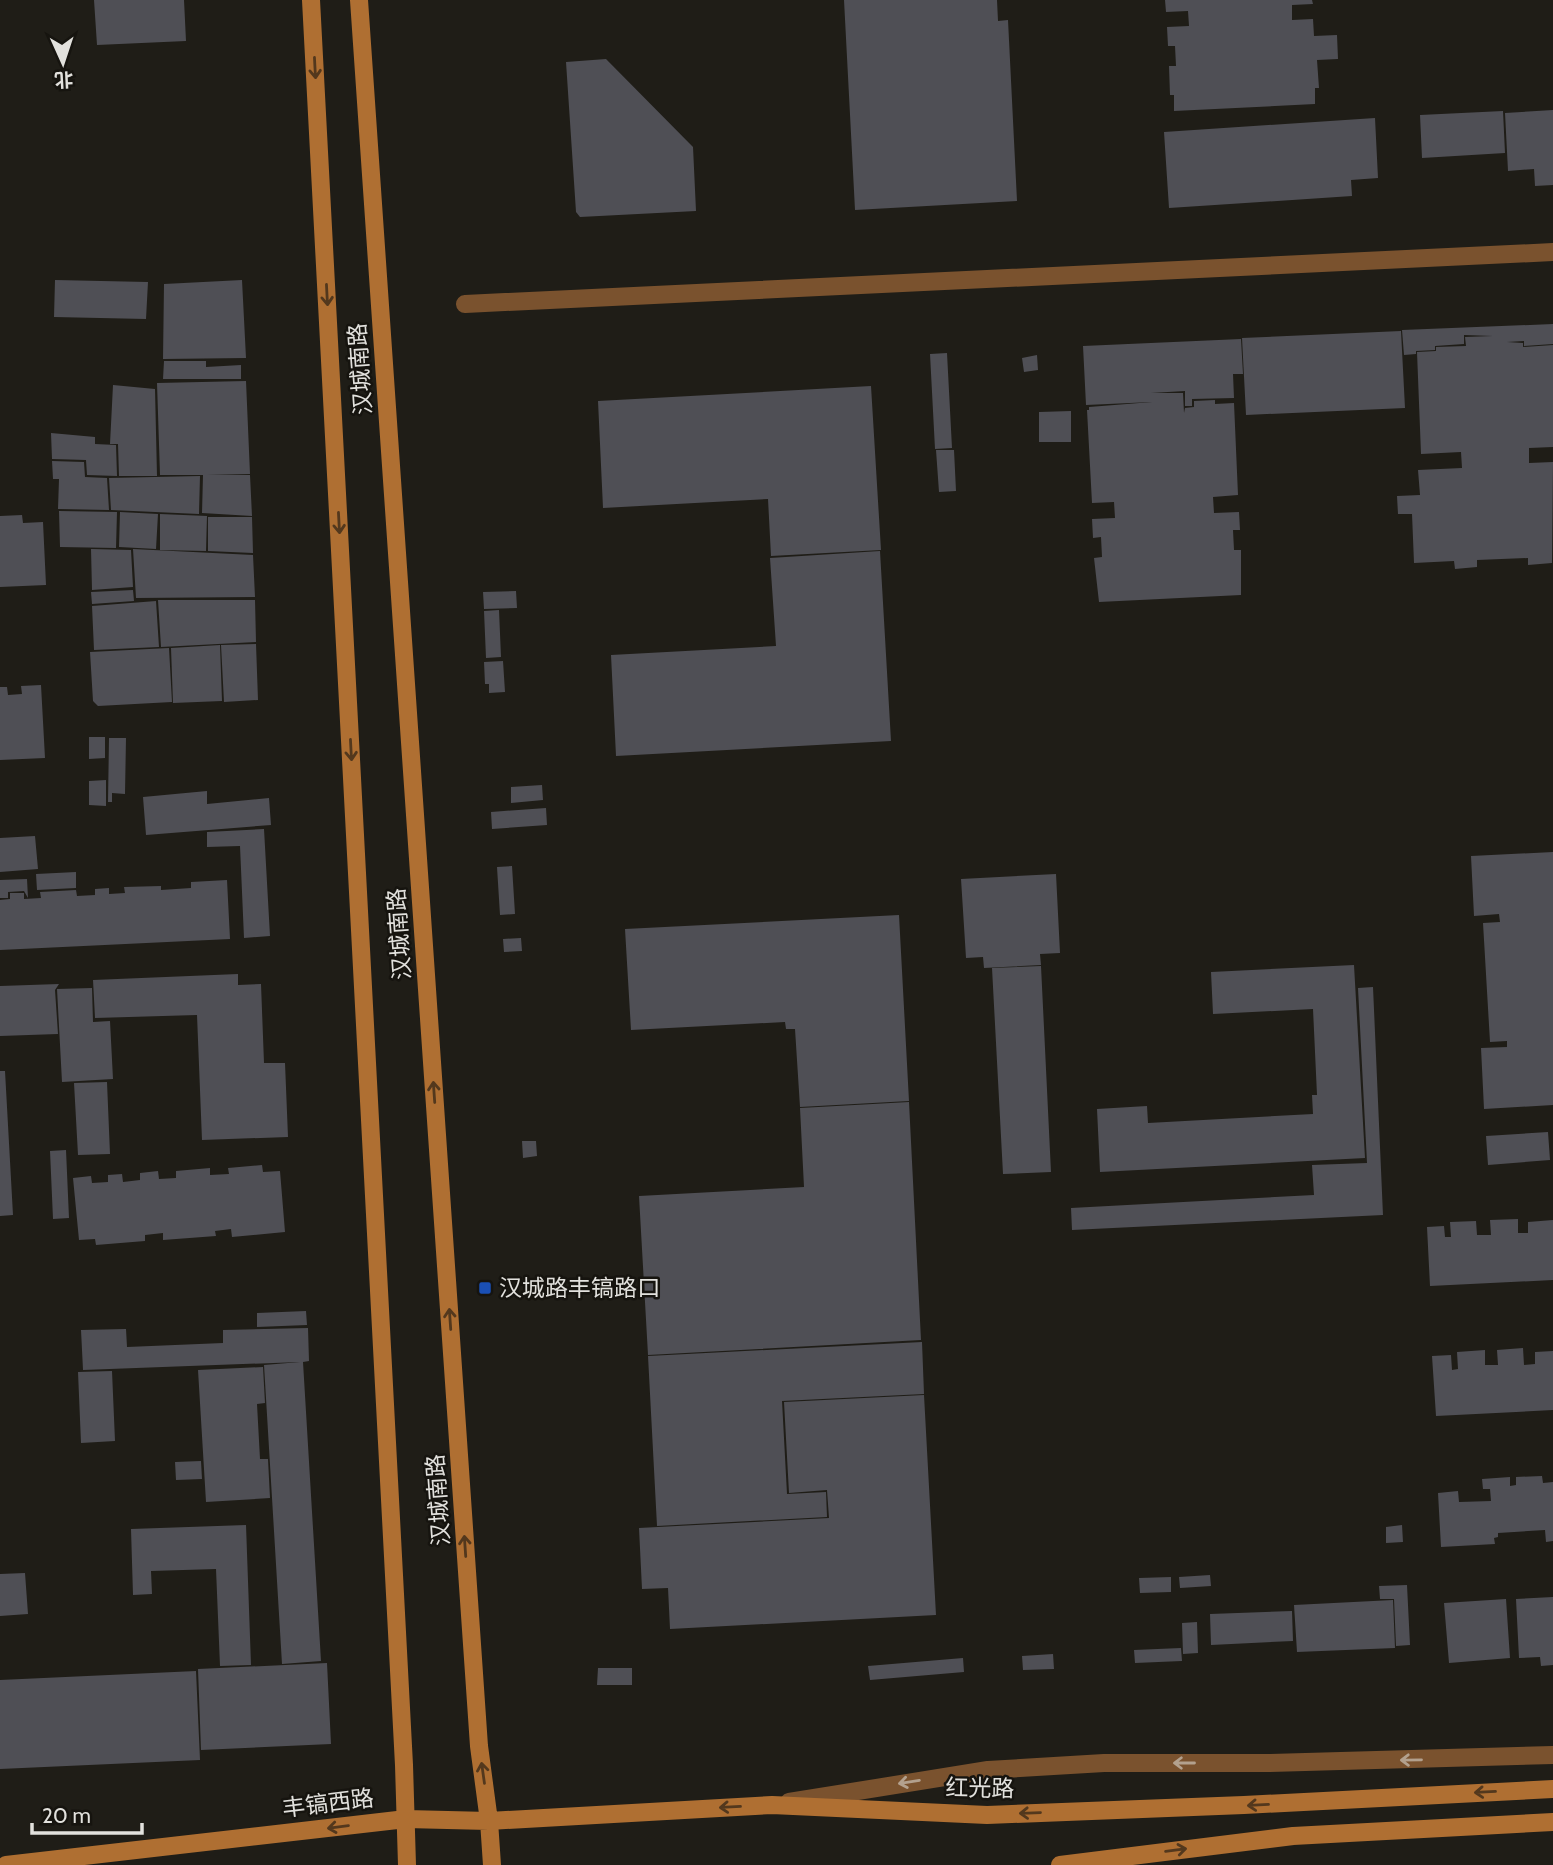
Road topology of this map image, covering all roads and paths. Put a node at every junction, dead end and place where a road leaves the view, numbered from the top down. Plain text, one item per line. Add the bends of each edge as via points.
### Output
1 (311, 0) edge
2 (359, 0) edge
3 (1553, 252) edge
4 (465, 304) dead end
5 (1553, 1755) edge
6 (1553, 1788) edge
7 (772, 1805) junction
8 (406, 1819) junction
9 (489, 1821) junction
10 (1553, 1822) edge
11 (6, 1865) edge
12 (407, 1865) edge
13 (492, 1865) edge
14 (1060, 1865) edge

1 -> 8 main road, 汉城南路
9 -> 2 main road, 汉城南路 via 479,1746
3 - 4 street
5 -> 7 street via 1104,1763 988,1770
6 -> 7 main road, 红光路 via 987,1815
7 -> 9 main road, 红光路
8 - 9 main road, 红光路
8 -> 11 main road, 丰镐西路
8 - 12 main road, 汉城南路
9 - 13 main road, 汉城南路
14 -> 10 main road via 1293,1836

